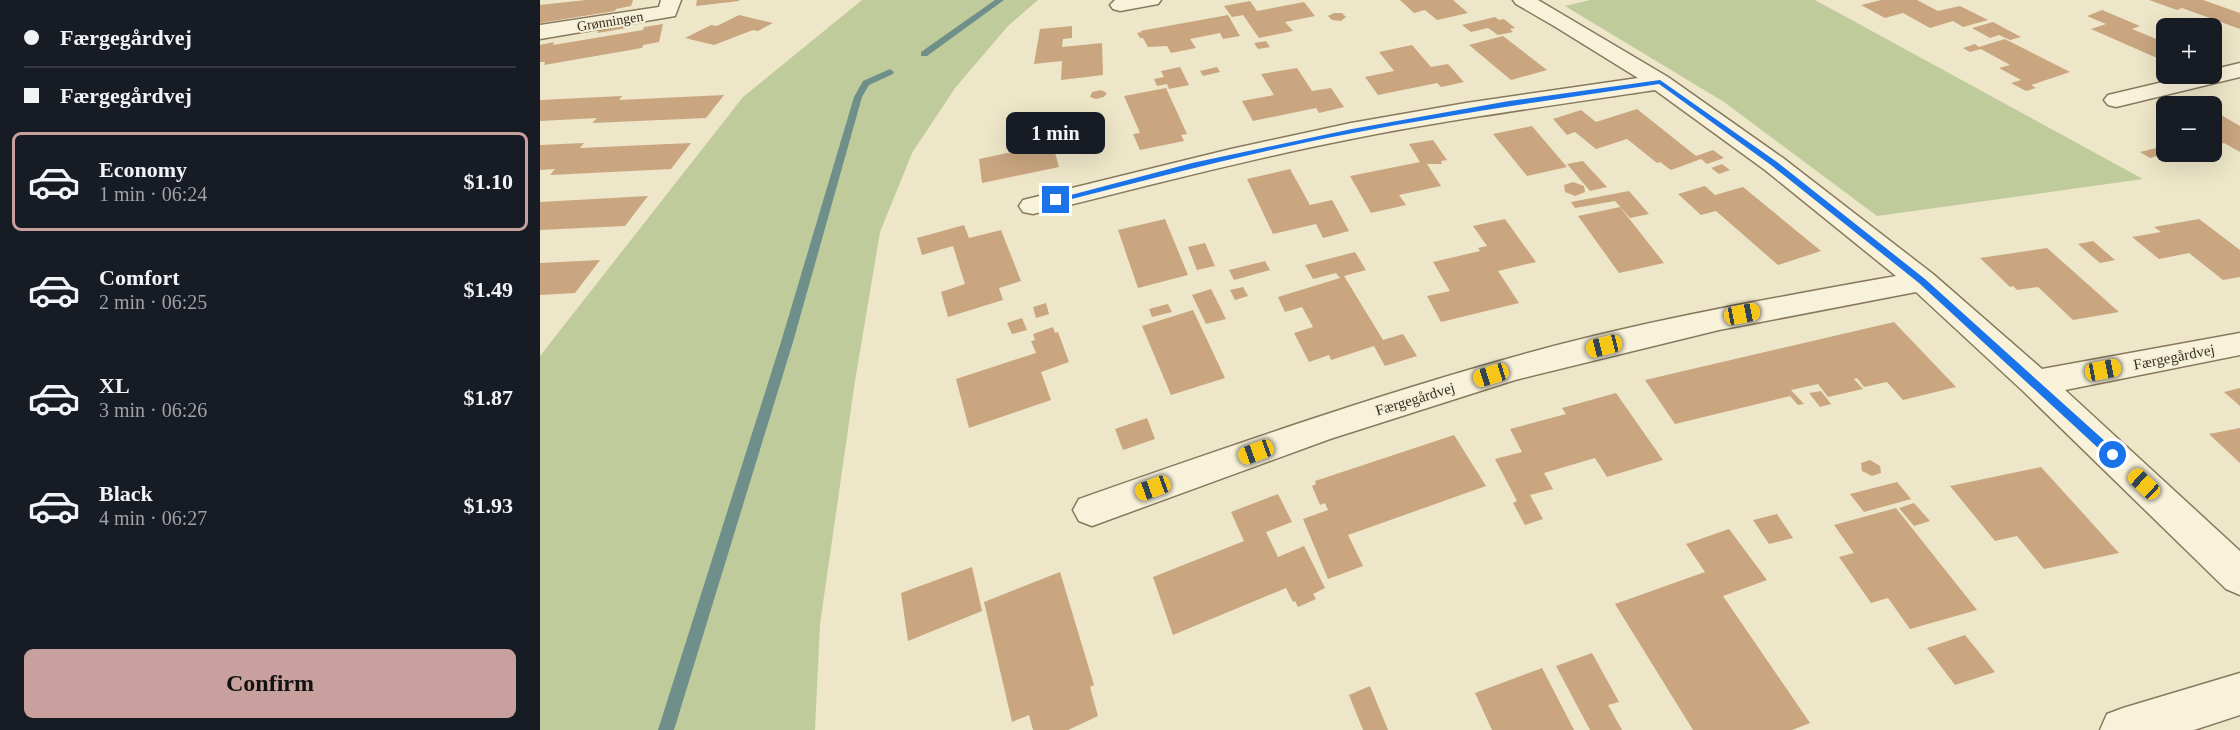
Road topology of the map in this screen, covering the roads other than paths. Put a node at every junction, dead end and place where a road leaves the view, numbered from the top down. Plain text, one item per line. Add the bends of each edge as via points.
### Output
1 (670, 0) edge
2 (1151, 0) edge
3 (1523, 0) edge
4 (1120, 5) dead end
5 (540, 32) edge
6 (2240, 70) edge
7 (1660, 82) junction
8 (2116, 100) dead end
9 (1033, 206) dead end
10 (1922, 281) junction
11 (2240, 344) edge
12 (2036, 383) junction
13 (1092, 510) dead end
14 (2240, 577) edge
15 (2240, 694) edge
16 (2123, 730) edge

1 - 5 street, Grønningen via 668,12
2 - 4 street
3 - 7 street
6 - 8 street
7 - 9 street via 1352,131
7 - 10 street via 1774,164
10 - 12 street
10 - 13 street, Færgegårdvej via 1719,318 1512,369 1318,429
11 - 12 street, Færgegårdvej
12 - 14 street
15 - 16 street

